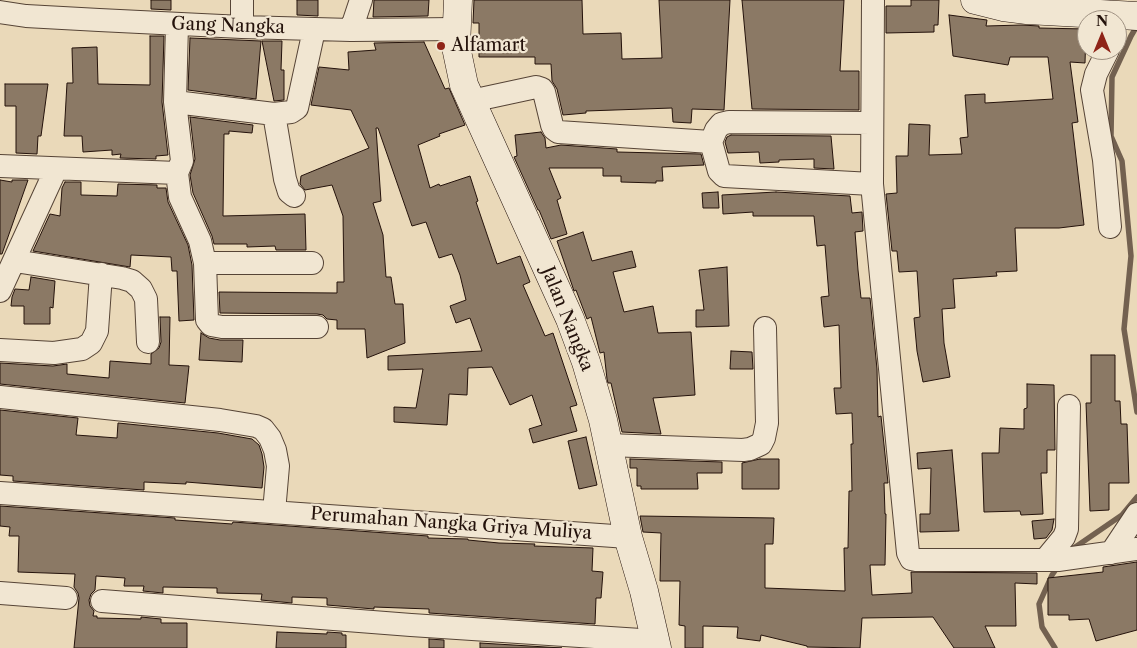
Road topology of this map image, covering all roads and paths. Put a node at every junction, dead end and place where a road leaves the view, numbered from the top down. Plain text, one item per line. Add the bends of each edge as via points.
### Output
1 (242, 0) edge
2 (361, 0) edge
3 (458, 0) edge
4 (872, 0) edge
5 (975, 0) edge
6 (1070, 6) edge
7 (1090, 10) edge
8 (0, 12) edge
9 (177, 25) junction
10 (242, 27) junction
11 (456, 29) junction
12 (314, 30) junction
13 (351, 30) junction
14 (1103, 60) edge
15 (471, 100) junction
16 (175, 102) junction
17 (274, 114) junction
18 (872, 123) junction
19 (711, 142) junction
20 (0, 166) edge
21 (56, 169) junction
22 (176, 174) junction
23 (872, 184) junction
24 (294, 196) dead end
25 (1110, 227) dead end
26 (14, 261) junction
27 (206, 263) junction
28 (312, 263) dead end
29 (101, 274) junction
30 (1, 286) edge
31 (317, 327) dead end
32 (765, 328) dead end
33 (148, 342) dead end
34 (0, 350) edge
35 (0, 397) edge
36 (1069, 406) dead end
37 (608, 445) junction
38 (0, 493) edge
39 (274, 512) junction
40 (1137, 514) edge
41 (628, 537) junction
42 (1137, 548) edge
43 (1111, 553) junction
44 (1051, 560) junction
45 (0, 592) edge
46 (66, 598) dead end
47 (102, 601) dead end
48 (657, 645) edge

1 - 10 street
2 - 13 street
3 - 11 main road, Jalan Nangka
4 - 18 street
5 - 6 main road via 1002,7
6 - 7 main road
8 - 9 street, Gang Nangka
9 - 10 street, Gang Nangka
9 - 16 street
10 - 12 street, Gang Nangka
11 - 13 street, Gang Nangka
11 - 15 main road, Jalan Nangka via 460,70
12 - 13 street, Gang Nangka
12 - 17 street via 297,108
14 - 25 street via 1092,90 1104,160
15 - 19 street via 536,87 544,92 552,125 558,132
15 - 37 main road, Jalan Nangka via 570,319 586,362
16 - 17 street
16 - 22 street via 182,161
17 - 24 street via 285,179 289,192
18 - 19 street via 729,122 721,124
18 - 23 street
19 - 23 street via 719,171 724,176
20 - 21 street
21 - 22 street
21 - 26 street
22 - 27 street via 180,197
23 - 44 street via 908,553 911,559 916,560
26 - 29 street
26 - 30 street
27 - 28 street
27 - 31 street via 207,320 211,325
29 - 33 street via 132,281 141,289 146,300
29 - 34 street via 96,331 91,343 82,350 54,353
32 - 37 street via 767,423 761,444 743,450
35 - 39 street via 256,426 263,429 275,450 278,466
36 - 44 street via 1067,529
37 - 41 main road, Jalan Nangka
38 - 39 street, Perumahan Nangka Griya Muliya
39 - 41 street, Perumahan Nangka Griya Muliya
40 - 43 street
41 - 48 main road, Jalan Nangka
42 - 43 street
43 - 44 street
45 - 46 street
47 - 48 street

